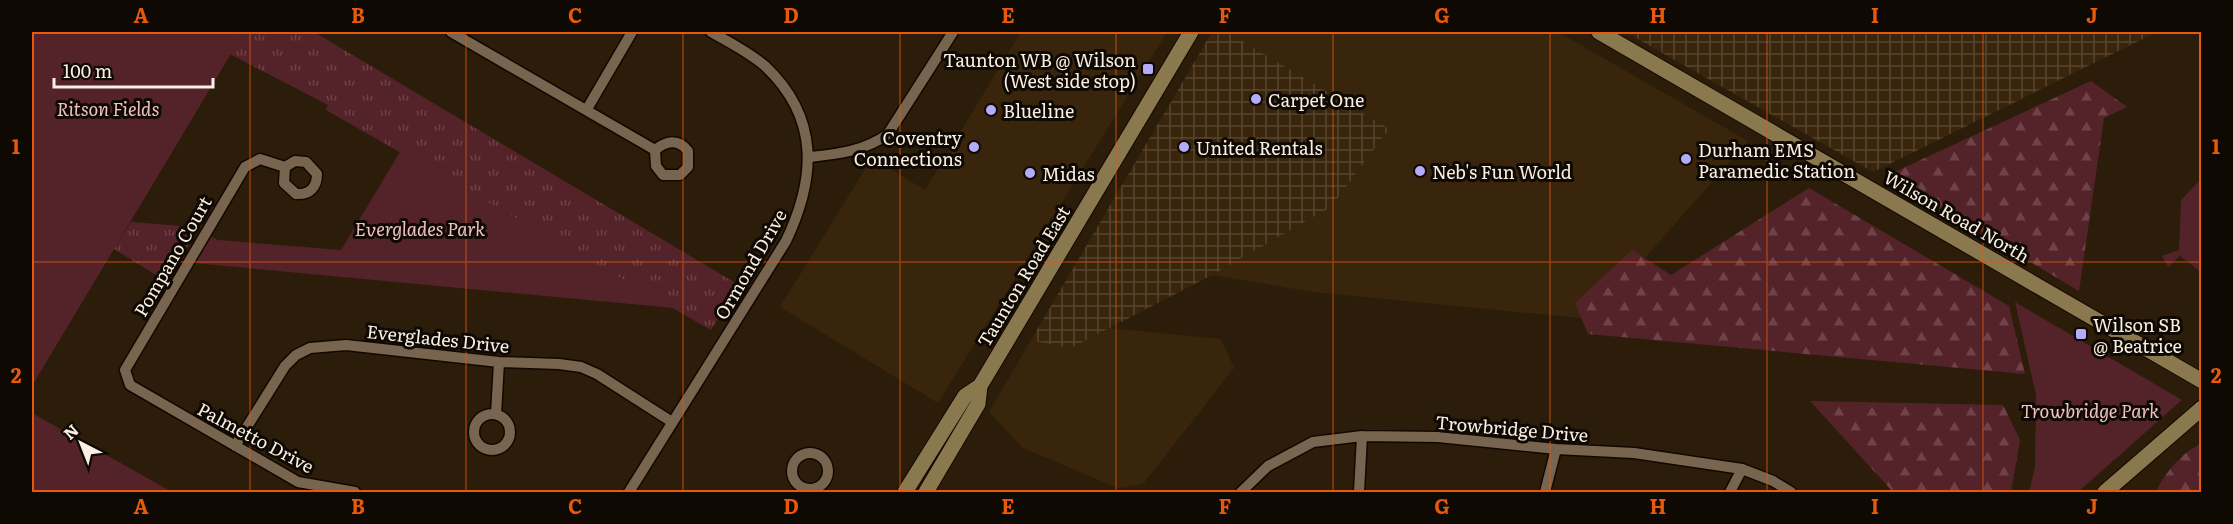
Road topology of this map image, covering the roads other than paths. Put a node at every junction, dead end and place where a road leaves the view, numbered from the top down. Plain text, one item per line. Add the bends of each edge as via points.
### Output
1 (451, 32) edge
2 (632, 32) edge
3 (711, 32) edge
4 (953, 32) edge
5 (1191, 32) edge
6 (1599, 32) edge
7 (587, 109) junction
8 (655, 150) dead end
9 (810, 157) junction
10 (285, 167) dead end
11 (499, 362) junction
12 (2202, 381) edge
13 (980, 386) junction
14 (147, 395) joint
15 (2202, 408) edge
16 (496, 414) dead end
17 (672, 422) junction
18 (1362, 436) junction
19 (235, 446) junction
20 (1556, 449) junction
21 (1742, 469) junction
22 (355, 492) edge
23 (629, 492) edge
24 (905, 492) edge
25 (926, 492) edge
26 (1241, 492) edge
27 (1359, 492) edge
28 (1545, 492) edge
29 (1730, 492) edge
30 (1791, 492) edge
31 (2105, 492) edge

1 - 7 street
2 - 7 street
3 - 9 street, Ormond Drive via 763,64 786,88 798,113
4 - 9 street via 888,134 875,144 856,150
5 - 13 main road, Taunton Road East
6 - 12 main road, Wilson Road North
7 - 8 street
9 - 17 street, Ormond Drive via 804,200 786,242
10 - 14 street, Pompano Court via 260,159 245,167 239,176 125,370 130,385
11 - 16 street
11 - 17 street, Everglades Drive via 581,367
11 - 19 street, Everglades Drive via 346,345 310,348 285,366
13 - 24 main road, Taunton Road East via 965,396
13 - 25 main road, Taunton Road East via 978,404
14 - 19 street, Palmetto Drive
15 - 31 main road
17 - 23 street, Ormond Drive
18 - 20 street, Trowbridge Drive via 1438,437
18 - 26 street, Trowbridge Drive via 1313,442 1268,466
18 - 27 street
19 - 22 street, Palmetto Drive via 298,482
20 - 21 street, Trowbridge Drive via 1634,453
20 - 28 street
21 - 29 street
21 - 30 street, Trowbridge Drive via 1773,480

